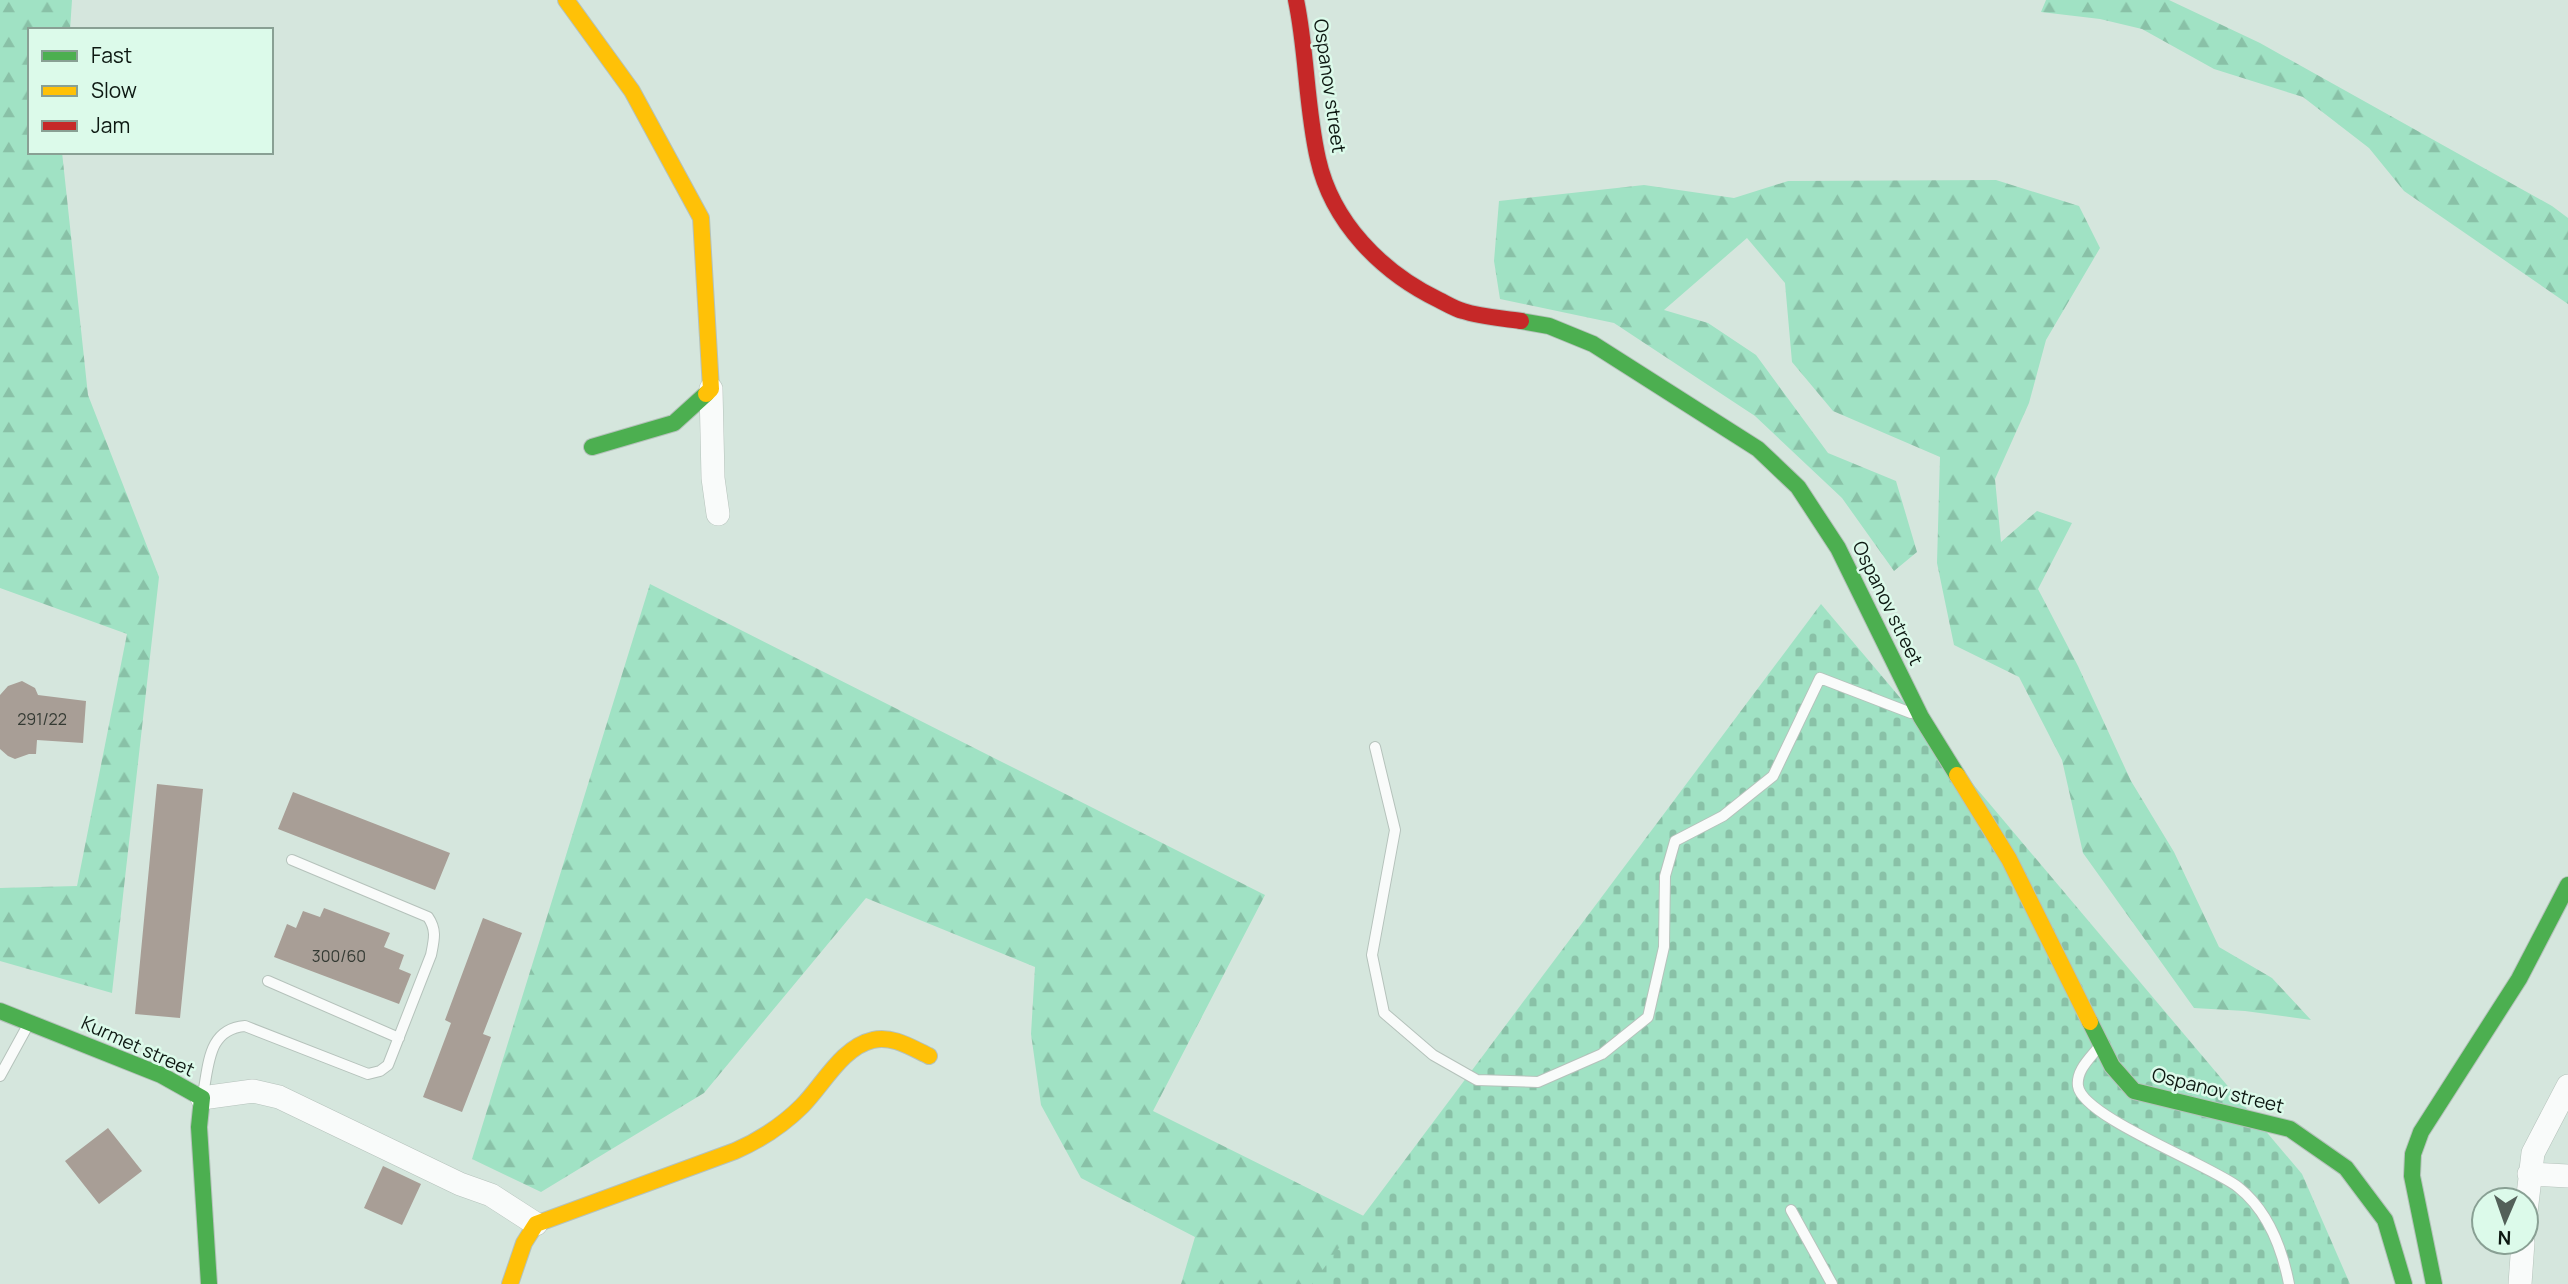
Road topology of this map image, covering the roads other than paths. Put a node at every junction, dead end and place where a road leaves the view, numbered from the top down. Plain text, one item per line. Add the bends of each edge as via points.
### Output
1 (566, 0) edge
2 (1296, 0) edge
3 (711, 389) junction
4 (592, 447) dead end
5 (718, 514) dead end
6 (1921, 717) junction
7 (1374, 747) dead end
8 (292, 860) dead end
9 (2568, 885) edge
10 (268, 981) dead end
11 (0, 1011) edge
12 (29, 1023) junction
13 (399, 1038) junction
14 (2101, 1044) junction
15 (929, 1056) dead end
16 (0, 1076) edge
17 (2568, 1086) edge
18 (202, 1098) junction
19 (2529, 1174) junction
20 (2568, 1176) edge
21 (2528, 1186) edge
22 (1791, 1210) dead end
23 (536, 1224) junction
24 (2522, 1256) edge
25 (209, 1284) edge
26 (510, 1284) edge
27 (1832, 1284) edge
28 (2289, 1284) edge
29 (2404, 1284) edge
30 (2434, 1284) edge
31 (2520, 1284) edge

1 - 3 street via 632,91 701,218
2 - 6 street, Ospanov street via 1318,161 1335,207 1357,239 1412,287 1462,312 1549,326 1594,344 1758,449 1798,487 1838,548
3 - 4 street via 674,423
3 - 5 street via 712,478
6 - 7 lane via 1821,678 1773,776 1723,816 1675,841 1665,876 1664,947 1648,1017 1602,1054 1538,1082 1478,1080 1433,1055 1384,1013 1372,955 1395,830
6 - 14 street, Ospanov street via 2009,859
8 - 13 lane via 428,917 434,926 431,955
9 - 30 street via 2519,979 2414,1147 2413,1184
10 - 13 lane
11 - 12 street, Kurmet street
12 - 16 lane
12 - 18 street, Kurmet street via 161,1075
13 - 18 lane via 387,1065 368,1074 245,1026 231,1027 212,1049
14 - 28 lane via 2079,1076 2084,1098 2103,1114 2220,1174 2257,1204 2275,1236
14 - 29 street, Ospanov street via 2112,1066 2134,1091 2290,1129 2346,1168 2385,1220
15 - 23 street via 892,1040 861,1044 779,1127 757,1141
17 - 19 street via 2533,1153
18 - 23 street via 253,1091 279,1097 491,1195
18 - 25 street, Kurmet street via 199,1127
19 - 20 street
19 - 21 street
22 - 27 lane
23 - 26 street
24 - 31 street

